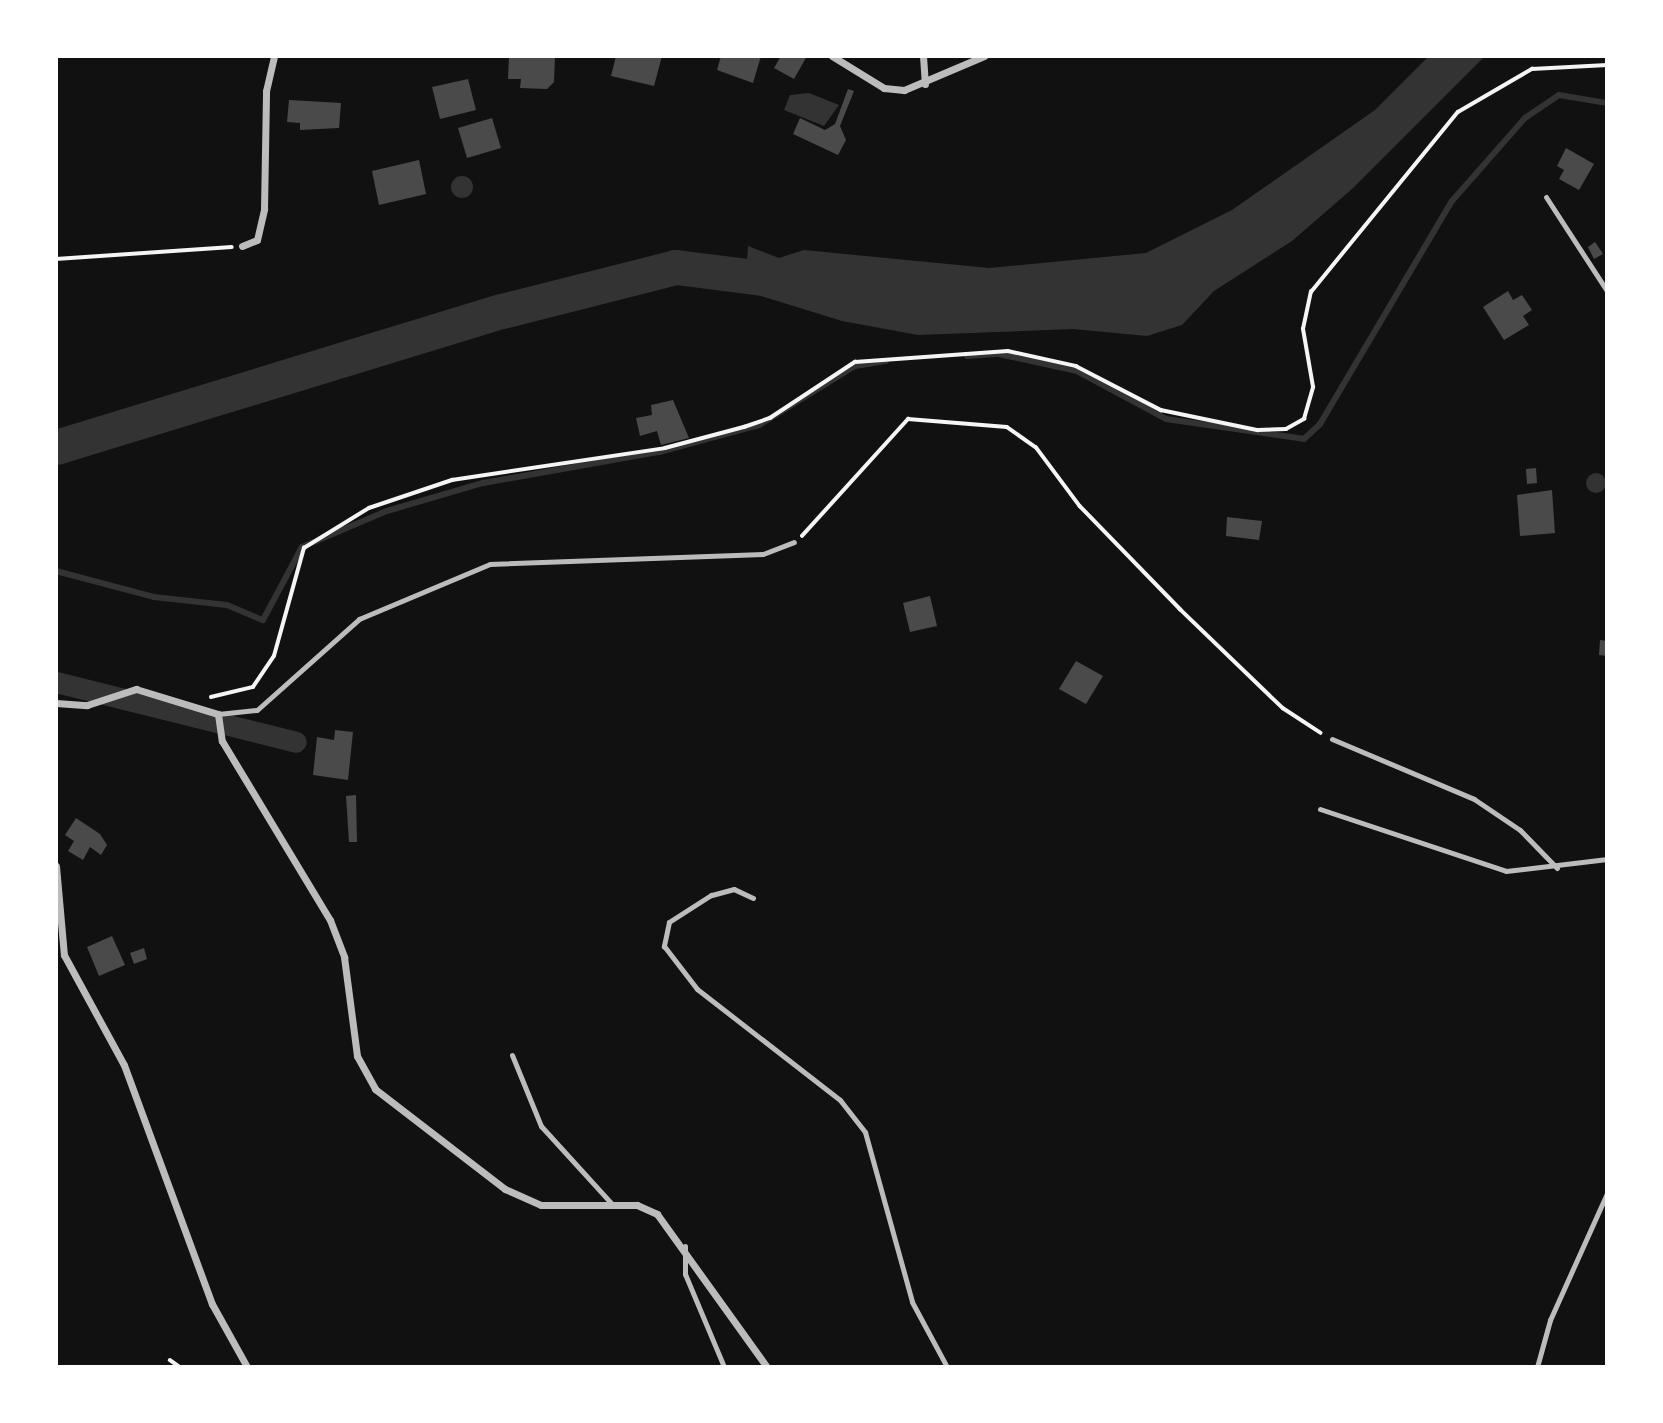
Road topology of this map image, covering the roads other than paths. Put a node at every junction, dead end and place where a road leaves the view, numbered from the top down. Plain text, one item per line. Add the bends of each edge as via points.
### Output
1 (274, 56) edge
2 (832, 56) edge
3 (923, 56) edge
4 (984, 56) edge
5 (925, 84) junction
6 (1546, 197) dead end
7 (242, 246) road end
8 (1607, 291) edge
9 (794, 542) road end
10 (56, 703) edge
11 (218, 714) junction
12 (1332, 739) road end
13 (1320, 809) dead end
14 (1607, 859) edge
15 (56, 866) edge
16 (1557, 868) junction
17 (753, 898) dead end
18 (512, 1055) dead end
19 (1607, 1193) edge
20 (612, 1204) junction
21 (685, 1246) junction
22 (247, 1367) edge
23 (724, 1367) edge
24 (767, 1367) edge
25 (947, 1367) edge
26 (1537, 1367) edge

1 - 7 street via 266,91 264,209 257,240
2 - 5 street via 884,88
3 - 5 street
4 - 5 street
6 - 8 lane
9 - 11 lane via 763,554 491,564 359,619 257,710
10 - 11 street via 87,705 136,689
11 - 20 street via 222,741 330,920 344,957 358,1056 375,1089 505,1189 541,1205
12 - 16 lane via 1474,799 1520,830
13 - 16 lane via 1497,869
14 - 16 lane
15 - 22 street via 64,955 124,1065 212,1304
17 - 25 lane via 734,889 711,895 669,922 664,946 697,989 840,1100 865,1132 912,1302
18 - 20 lane via 541,1126
19 - 26 lane via 1555,1307
20 - 21 street via 637,1205 657,1214
21 - 23 lane via 685,1274
21 - 24 street

